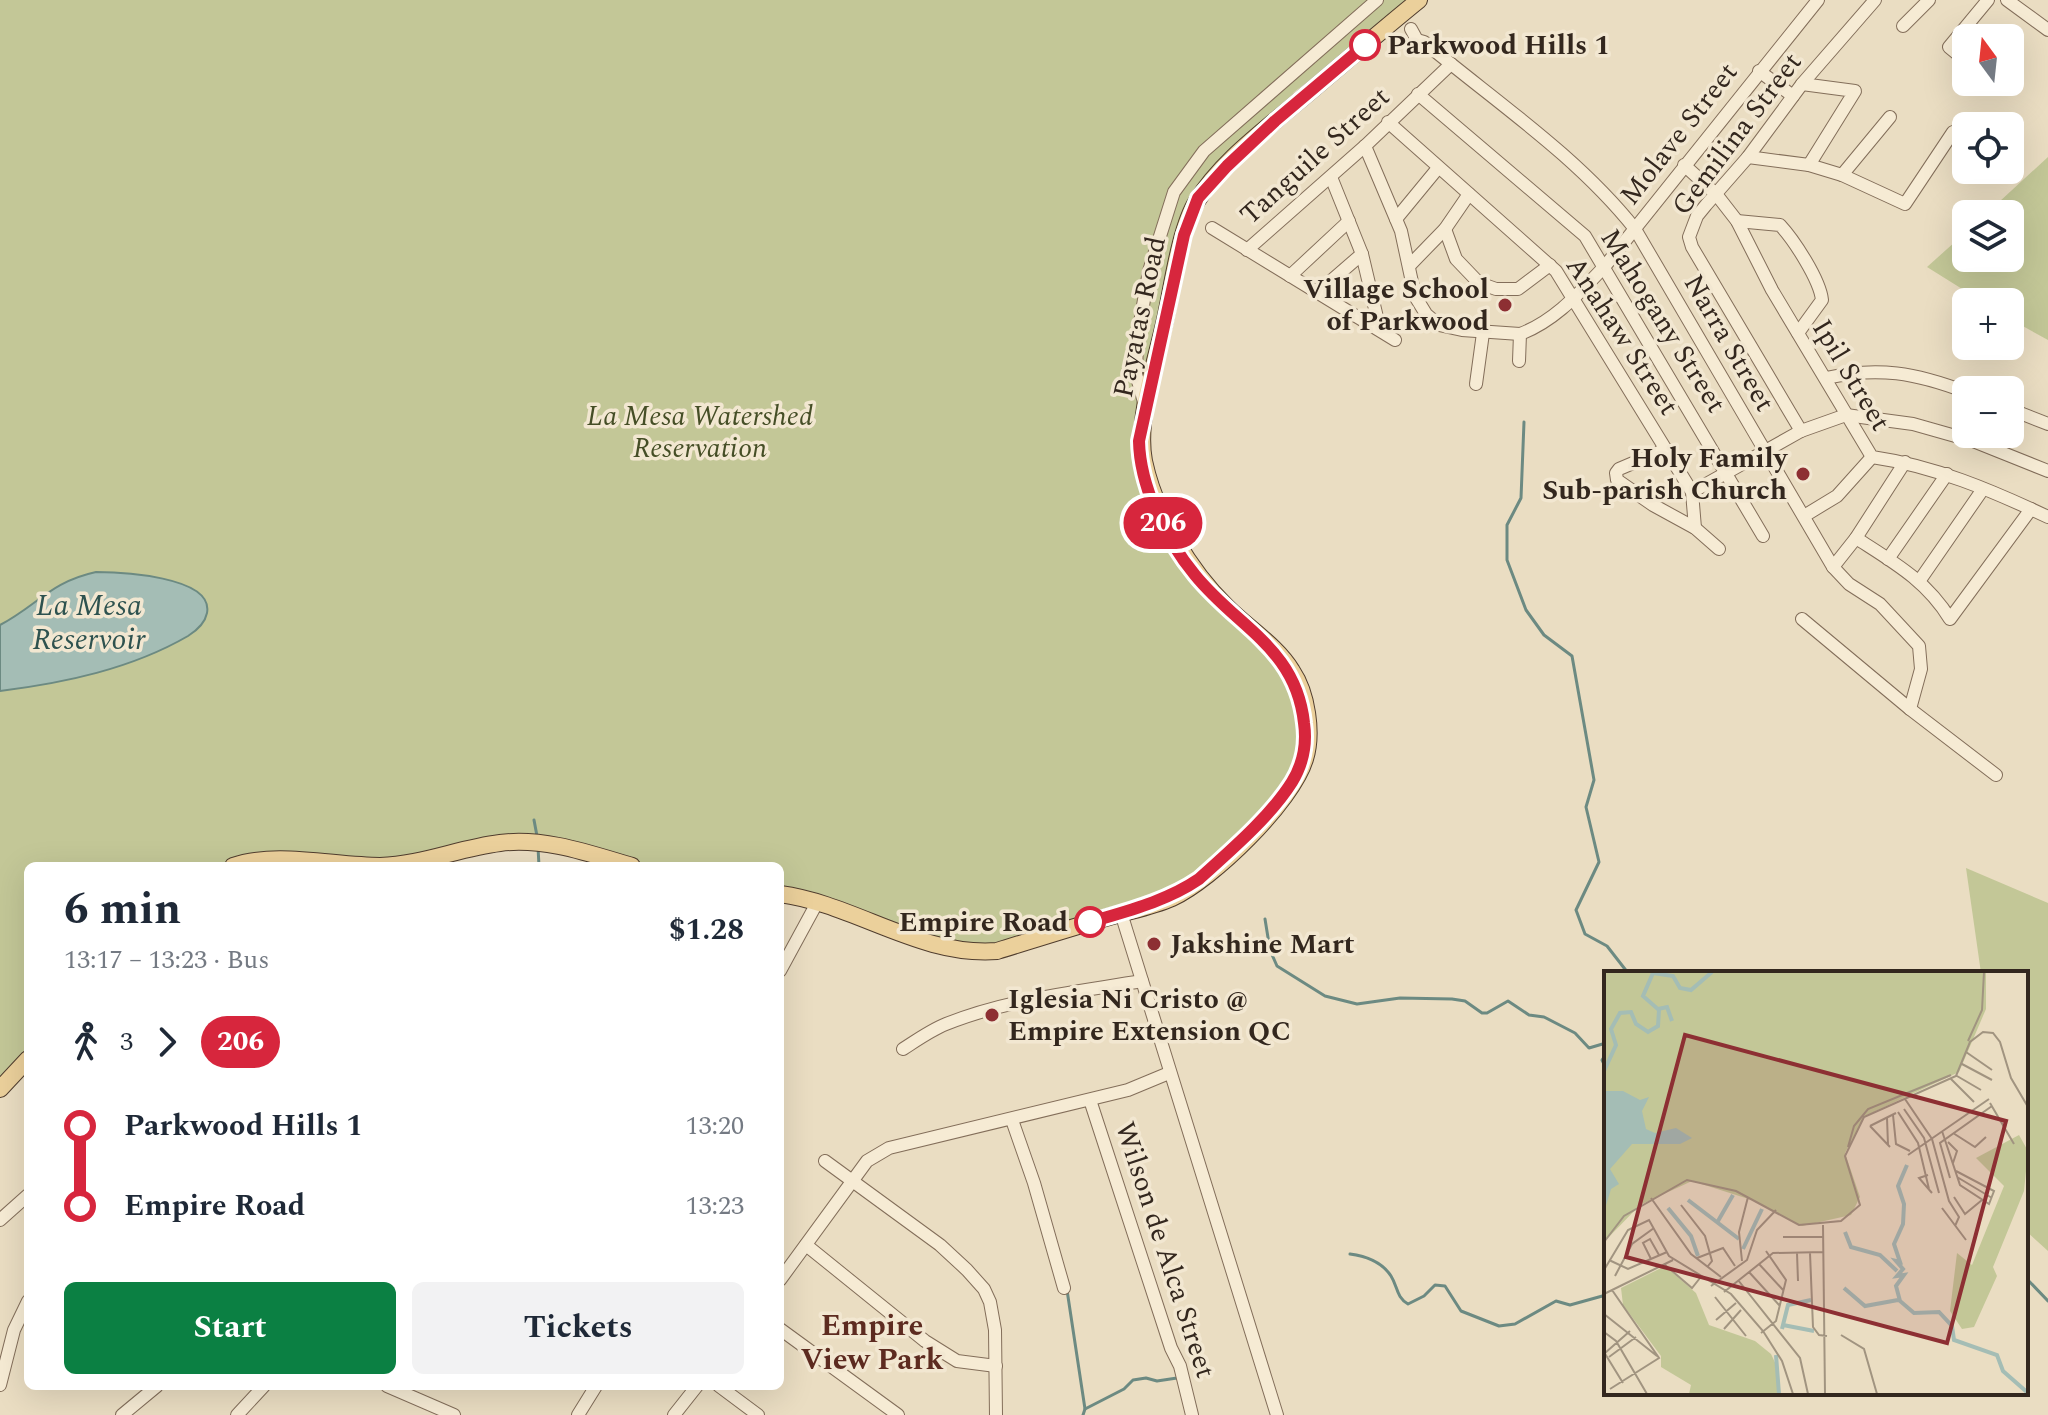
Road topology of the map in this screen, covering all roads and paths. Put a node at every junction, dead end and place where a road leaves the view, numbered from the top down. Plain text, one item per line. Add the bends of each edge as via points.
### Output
1 (1377, 0) edge
2 (1419, 0) edge
3 (1818, 0) edge
4 (1875, 0) edge
5 (1929, 0) edge
6 (1988, 0) edge
7 (2007, 0) edge
8 (1398, 17) junction
9 (1968, 24) edge
10 (1903, 26) dead end
11 (2048, 30) edge
12 (1451, 64) junction
13 (1759, 71) junction
14 (1802, 84) junction
15 (1418, 94) junction
16 (1793, 96) junction
17 (1890, 117) dead end
18 (1388, 122) junction
19 (1952, 134) edge
20 (1365, 146) junction
21 (1748, 157) junction
22 (1684, 165) junction
23 (1809, 165) junction
24 (1438, 168) junction
25 (1842, 175) junction
26 (1331, 177) junction
27 (1469, 194) junction
28 (1716, 194) junction
29 (1396, 219) junction
30 (1349, 221) junction
31 (1737, 221) junction
32 (1212, 228) dead end
33 (1445, 229) junction
34 (1635, 229) junction
35 (1247, 250) junction
36 (1362, 254) junction
37 (1550, 265) junction
38 (1409, 266) junction
39 (1605, 266) junction
40 (1290, 276) junction
41 (1317, 293) junction
42 (1573, 299) junction
43 (1380, 330) junction
44 (1483, 333) junction
45 (1798, 333) junction
46 (1520, 334) junction
47 (1395, 340) dead end
48 (1519, 361) dead end
49 (1826, 378) junction
50 (1476, 384) dead end
51 (1952, 387) edge
52 (1146, 409) junction
53 (1846, 415) junction
54 (2024, 415) edge
55 (2048, 424) edge
56 (1801, 431) junction
57 (1666, 449) junction
58 (1764, 451) junction
59 (1872, 457) junction
60 (1905, 462) junction
61 (2048, 471) edge
62 (1728, 473) junction
63 (1947, 474) junction
64 (1983, 489) junction
65 (1692, 492) junction
66 (2031, 509) junction
67 (1804, 516) junction
68 (2048, 517) edge
69 (1695, 528) junction
70 (1763, 536) dead end
71 (1856, 538) junction
72 (1719, 549) dead end
73 (1888, 559) junction
74 (1833, 567) junction
75 (1920, 580) junction
76 (1802, 619) dead end
77 (1910, 709) junction
78 (1996, 775) dead end
79 (257, 862) edge
80 (288, 862) edge
81 (408, 862) edge
82 (618, 862) edge
83 (784, 895) edge
84 (818, 901) junction
85 (1121, 913) junction
86 (784, 964) edge
87 (1142, 981) junction
88 (903, 1049) dead end
89 (24, 1063) edge
90 (1169, 1073) junction
91 (0, 1089) edge
92 (1090, 1100) junction
93 (1012, 1120) junction
94 (825, 1161) dead end
95 (853, 1180) junction
96 (24, 1199) edge
97 (0, 1220) edge
98 (806, 1245) junction
99 (784, 1275) edge
100 (1064, 1288) dead end
101 (24, 1309) edge
102 (784, 1332) edge
103 (996, 1366) junction
104 (0, 1385) edge
105 (151, 1390) edge
106 (260, 1390) edge
107 (396, 1390) edge
108 (594, 1390) edge
109 (694, 1390) edge
110 (724, 1390) edge
111 (241, 1410) edge
112 (122, 1415) edge
113 (257, 1415) edge
114 (454, 1415) edge
115 (578, 1415) edge
116 (674, 1415) edge
117 (758, 1415) edge
118 (898, 1415) edge
119 (996, 1415) edge
120 (1192, 1415) edge
121 (1277, 1415) edge

1 - 52 street via 1204,151 1174,192 1149,271 1137,340 1136,374
2 - 8 main road, Payatas Road
3 - 13 street, Molave Street
4 - 14 street, Gemilina Street
5 - 10 street
6 - 9 street
7 - 11 street
8 - 12 street, Narra Street via 1416,39
8 - 52 main road, Payatas Road via 1275,121 1198,198 1184,235
12 - 15 street, Tanguile Street
12 - 34 street, Narra Street via 1612,200
13 - 16 street
13 - 22 street, Molave Street
14 - 16 street, Gemilina Street
14 - 23 street via 1855,91
15 - 18 street, Tanguile Street
15 - 39 street, Mahogany Street via 1585,236
16 - 21 street, Gemilina Street
17 - 25 street
18 - 20 street, Tanguile Street
18 - 24 street, Anahaw Street
19 - 25 street via 1905,204
20 - 26 street, Tanguile Street
20 - 29 street
21 - 23 street
21 - 28 street, Gemilina Street
22 - 28 street, Ipil Street
22 - 34 street, Molave Street
23 - 25 street
24 - 27 street, Anahaw Street
24 - 29 street
26 - 30 street
26 - 35 street, Tanguile Street
27 - 33 street
27 - 37 street, Anahaw Street
28 - 31 street, Ipil Street
28 - 56 street, Gemilina Street via 1694,224 1692,247
29 - 38 street
30 - 36 street
30 - 40 street
31 - 45 street, Ipil Street
31 - 45 street via 1780,225 1809,269 1822,300
32 - 35 street
33 - 37 street via 1456,259 1479,283 1496,289 1518,289
33 - 38 street
34 - 39 street, Molave Street
34 - 58 street, Narra Street
35 - 40 street
36 - 41 street
36 - 43 street
37 - 42 street, Anahaw Street
38 - 44 street via 1415,296 1426,314 1439,325
39 - 42 street, Molave Street
39 - 62 street, Mahogany Street
40 - 41 street
41 - 43 street
42 - 46 street, Molave Street
42 - 57 street, Anahaw Street
43 - 47 street
44 - 46 street
44 - 50 street
45 - 49 street, Ipil Street
46 - 48 street
49 - 51 street via 1878,370
49 - 53 street, Ipil Street
52 - 85 main road, Payatas Road via 1145,464 1174,536 1206,584 1291,668 1303,698 1307,755 1300,773 1258,827 1203,879 1174,897
53 - 56 street
53 - 59 street, Ipil Street
53 - 61 street via 1913,424
54 - 55 street
56 - 58 street
57 - 65 street, Anahaw Street
57 - 69 street via 1619,469 1617,480
58 - 62 street
58 - 67 street, Narra Street
59 - 60 street, Ipil Street
59 - 67 street via 1837,496
60 - 63 street, Ipil Street
60 - 71 street
62 - 65 street
62 - 70 street, Mahogany Street
63 - 64 street, Ipil Street
63 - 73 street
64 - 66 street, Ipil Street
64 - 75 street
65 - 69 street
66 - 68 street, Ipil Street
66 - 75 street via 1950,619
67 - 74 street, Narra Street
69 - 72 street
71 - 73 street
71 - 74 street
73 - 75 street
74 - 77 street, Narra Street via 1880,604 1919,646 1921,669
76 - 77 street
77 - 78 street
79 - 80 main road
81 - 82 main road via 509,842 575,850
83 - 84 main road, Payatas Road
84 - 85 main road, Payatas Road via 929,944 978,953
84 - 86 street
85 - 87 street
87 - 88 street via 996,1009 943,1025
87 - 90 street
89 - 91 main road
90 - 92 street
90 - 121 street
92 - 93 street
92 - 120 street, Wilson de Alca Street
93 - 95 street via 889,1148 867,1161
93 - 100 street
94 - 95 street
95 - 98 street
95 - 103 street via 946,1251 984,1289
96 - 97 street
98 - 99 street
98 - 103 street via 925,1341 957,1361
101 - 104 street
102 - 118 street
103 - 119 street
105 - 112 street
106 - 111 street
107 - 114 street
108 - 115 street
109 - 116 street
110 - 117 street
111 - 113 street

